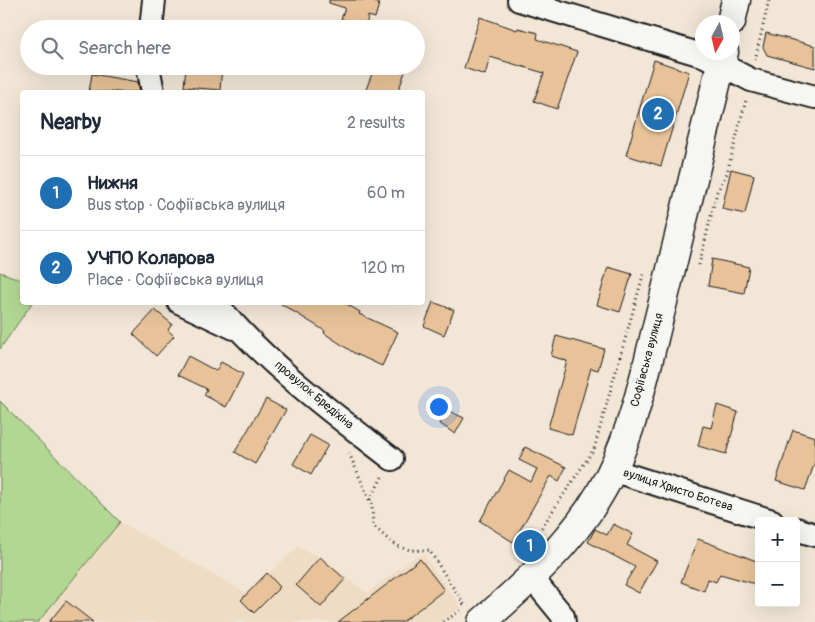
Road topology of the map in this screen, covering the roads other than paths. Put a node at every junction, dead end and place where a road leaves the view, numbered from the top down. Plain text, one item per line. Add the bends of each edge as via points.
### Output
1 (154, 0) edge
2 (520, 0) edge
3 (736, 0) edge
4 (733, 15) edge
5 (152, 20) edge
6 (695, 53) edge
7 (722, 60) edge
8 (723, 60) edge
9 (149, 75) edge
10 (152, 90) edge
11 (815, 97) edge
12 (184, 305) edge
13 (216, 305) edge
14 (237, 330) junction
15 (392, 459) road end
16 (612, 470) junction
17 (759, 517) edge
18 (800, 530) edge
19 (815, 535) edge
20 (532, 578) junction
21 (473, 610) edge
22 (564, 622) edge

1 - 5 street
2 - 6 street
3 - 4 main road
7 - 16 main road, Софіївська вулиця via 656,329 630,422
8 - 11 street via 751,80
9 - 10 street
12 - 14 street, провулок Бредіхіна
13 - 14 street, провулок Бредіхіна
14 - 15 street, провулок Бредіхіна via 330,411
16 - 17 street, вулиця Христо Ботєва
16 - 20 main road, Софіївська вулиця via 599,496
18 - 19 street
20 - 21 main road, Софіївська вулиця
20 - 22 street via 563,616

